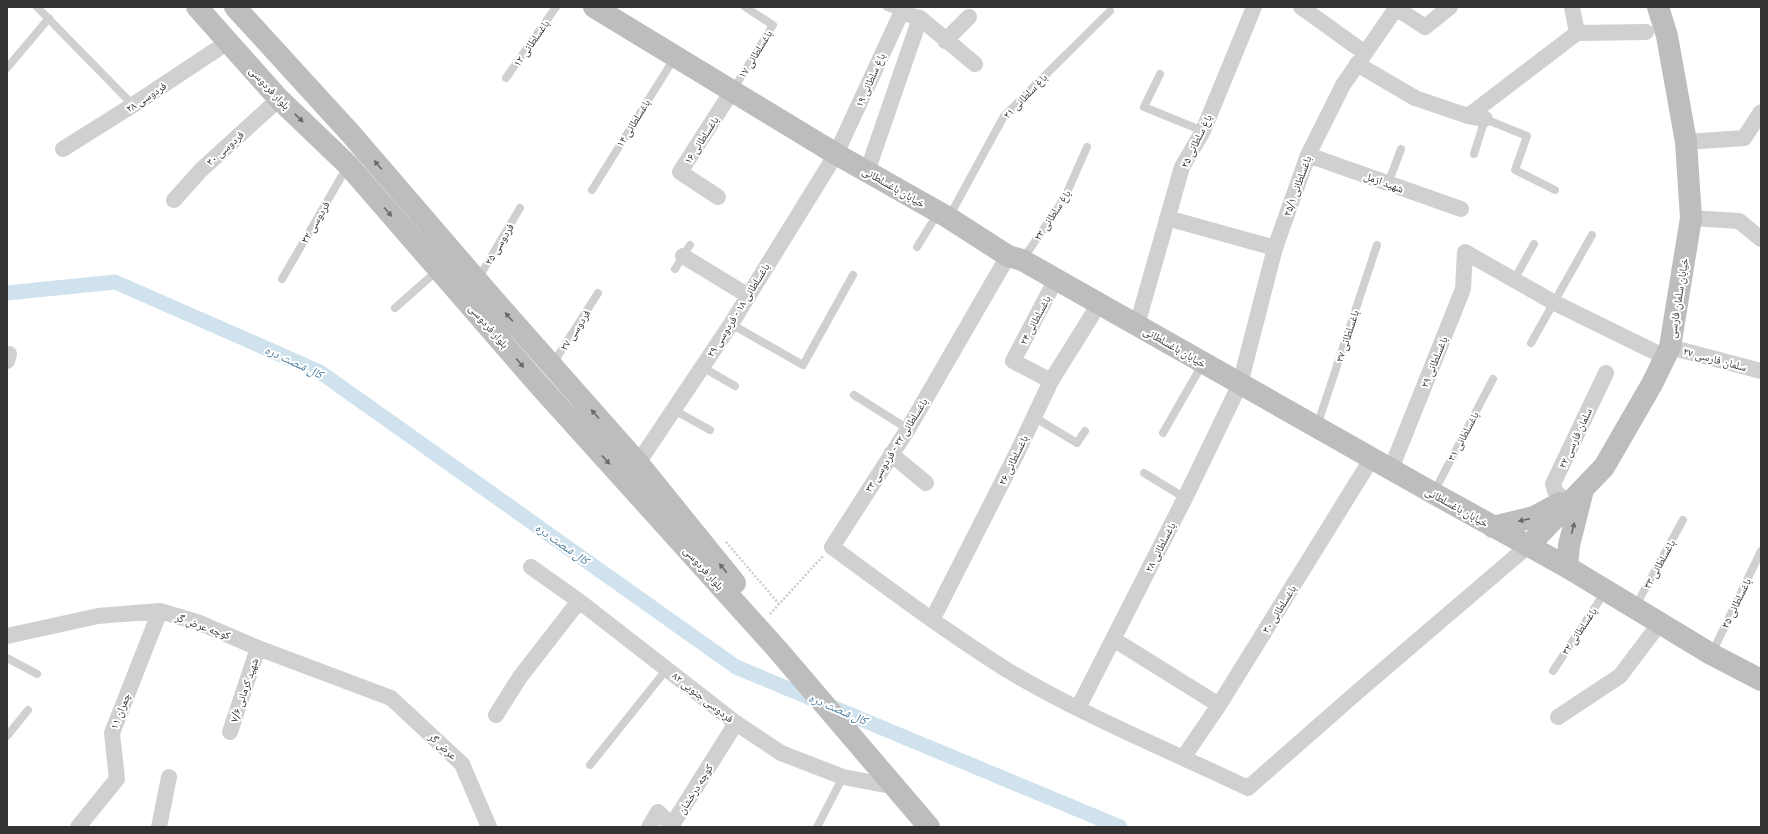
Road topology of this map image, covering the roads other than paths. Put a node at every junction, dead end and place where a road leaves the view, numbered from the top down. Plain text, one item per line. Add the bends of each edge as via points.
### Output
1 (37, 7) edge
2 (197, 7) edge
3 (556, 7) edge
4 (594, 7) edge
5 (746, 7) edge
6 (1253, 7) edge
7 (1301, 7) edge
8 (1450, 7) edge
9 (1572, 7) edge
10 (1658, 7) edge
11 (1397, 8) edge
12 (897, 9) edge
13 (242, 10) edge
14 (1110, 11) dead end
15 (969, 17) dead end
16 (49, 18) junction
17 (920, 18) junction
18 (1646, 32) dead end
19 (1577, 33) junction
20 (945, 41) junction
21 (228, 42) junction
22 (675, 56) junction
23 (1361, 58) junction
24 (975, 64) dead end
25 (7, 68) edge
26 (1160, 74) dead end
27 (506, 78) dead end
28 (732, 91) junction
29 (279, 99) junction
30 (134, 105) junction
31 (1761, 112) edge
32 (1468, 116) junction
33 (1486, 119) junction
34 (1203, 131) junction
35 (1686, 142) junction
36 (1087, 147) dead end
37 (63, 149) dead end
38 (1401, 149) dead end
39 (836, 154) junction
40 (1474, 154) dead end
41 (1308, 155) junction
42 (348, 166) junction
43 (867, 172) junction
44 (1388, 184) junction
45 (592, 190) dead end
46 (1555, 190) dead end
47 (718, 197) dead end
48 (174, 200) dead end
49 (520, 208) dead end
50 (1461, 209) dead end
51 (944, 215) junction
52 (1167, 218) junction
53 (1691, 218) junction
54 (1592, 235) dead end
55 (1761, 239) edge
56 (1534, 244) dead end
57 (1377, 245) dead end
58 (917, 247) dead end
59 (1275, 248) junction
60 (1465, 252) joint
61 (683, 257) dead end
62 (1015, 258) junction
63 (472, 273) junction
64 (443, 275) junction
65 (853, 275) dead end
66 (282, 279) dead end
67 (1056, 279) junction
68 (1514, 280) junction
69 (598, 293) dead end
70 (747, 296) junction
71 (1553, 302) junction
72 (1099, 304) junction
73 (486, 307) junction
74 (395, 308) dead end
75 (731, 324) junction
76 (1137, 325) junction
77 (1531, 343) dead end
78 (1667, 352) junction
79 (1203, 362) junction
80 (552, 366) junction
81 (702, 367) junction
82 (1761, 371) edge
83 (1606, 372) dead end
84 (1493, 379) dead end
85 (1051, 381) junction
86 (1240, 384) junction
87 (735, 386) dead end
88 (854, 395) dead end
89 (674, 410) junction
90 (1034, 417) junction
91 (1317, 427) junction
92 (908, 429) junction
93 (710, 430) dead end
94 (1085, 431) dead end
95 (1163, 433) dead end
96 (891, 454) junction
97 (1372, 458) junction
98 (638, 463) junction
99 (1391, 469) junction
100 (1144, 473) dead end
101 (926, 483) dead end
102 (1583, 489) junction
103 (1433, 493) junction
104 (1185, 498) junction
105 (1564, 500) junction
106 (1683, 520) dead end
107 (1493, 527) junction
108 (1528, 546) junction
109 (1761, 552) edge
110 (531, 567) dead end
111 (1568, 567) junction
112 (1606, 590) junction
113 (579, 601) junction
114 (1635, 608) junction
115 (160, 611) junction
116 (932, 620) junction
117 (1660, 623) junction
118 (7, 636) edge
119 (1113, 639) junction
120 (258, 648) junction
121 (784, 651) junction
122 (1712, 654) junction
123 (7, 658) edge
124 (667, 669) junction
125 (1553, 671) dead end
126 (37, 674) dead end
127 (1759, 677) edge
128 (390, 698) joint
129 (1219, 705) junction
130 (1078, 708) junction
131 (28, 710) dead end
132 (496, 715) dead end
133 (1558, 717) dead end
134 (736, 723) junction
135 (230, 732) dead end
136 (7, 736) edge
137 (1183, 758) junction
138 (881, 763) junction
139 (590, 765) dead end
140 (169, 777) dead end
141 (843, 777) junction
142 (896, 787) junction
143 (673, 826) edge
144 (78, 827) edge
145 (160, 827) edge
146 (489, 827) edge
147 (649, 827) edge
148 (817, 827) edge
149 (930, 827) edge
150 (947, 827) edge

1 - 16 lane
2 - 21 street, بلوار فردوسی
3 - 27 lane, باغسلطانی ۱۲
4 - 22 street, خیابان باغسلطانی
5 - 28 lane, باغسلطانی ۱۷ via 773,25
6 - 34 street, باغ سلطانی ۲۵
7 - 23 street
8 - 11 street via 1425,27
9 - 19 street
10 - 35 street, خیابان سلمان فارسی via 1667,36
11 - 23 street, باغسلطانی ۲۵/۱
12 - 17 street
12 - 39 street, باغ سلطانی ۱۹
63 -> 13 street, بلوار فردوسی
14 - 51 lane, باغ سلطانی ۲۱ via 1004,116
15 - 20 street
16 - 25 lane
16 - 30 lane
17 - 20 street
17 - 43 street
18 - 19 street
19 - 32 street
20 - 24 street
21 - 29 street, بلوار فردوسی
21 - 30 street, فردوسی ۲۸
22 - 28 street, خیابان باغسلطانی
22 - 45 lane, باغسلطانی ۱۴
23 - 32 street via 1415,98
23 - 41 street, باغسلطانی ۲۵/۱ via 1343,85
26 - 34 lane via 1144,107
28 - 39 street, خیابان باغسلطانی
28 - 47 street, باغسلطانی ۱۶ via 680,172
29 -> 42 street, بلوار فردوسی
29 - 48 street, فردوسی ۳۰ via 201,170
30 - 37 street, فردوسی ۲۸
31 - 35 street via 1744,138
32 - 33 street
33 - 40 lane
33 - 46 lane via 1527,136 1515,170
34 - 52 street, باغ سلطانی ۲۵ via 1182,167
35 - 53 street, خیابان سلمان فارسی
36 - 62 lane, باغ سلطانی ۲۳ via 1065,197
38 - 44 lane
39 - 43 street, خیابان باغسلطانی
39 - 70 street, باغسلطانی ۱۸ - فردوسی ۲۹
41 - 44 street, شهید ازمل
41 - 59 street, باغسلطانی ۲۵/۱
42 -> 64 street, بلوار فردوسی
42 - 66 lane, فردوسی ۳۲
43 - 51 street, خیابان باغسلطانی
44 - 50 street, شهید ازمل
49 - 63 lane, فردوسی ۲۵
51 - 58 lane, باغ سلطانی ۲۱
51 - 62 street, خیابان باغسلطانی
52 - 59 street
52 - 76 street, باغ سلطانی ۲۵
53 - 55 street via 1739,221
53 - 78 street, خیابان سلمان فارسی
54 - 71 lane
56 - 68 lane
57 - 91 lane, باغسلطانی ۲۷
59 - 86 street, باغسلطانی ۲۵/۱
60 - 68 street, سلمان فارسی ۲۷
60 - 99 street, باغسلطانی ۲۹ via 1463,290
61 - 70 street
62 - 67 street, خیابان باغسلطانی
62 - 92 street, باغسلطانی ۲۲ - فردوسی ۳۳
63 - 64 street via 465,273 455,281
63 - 73 street, بلوار فردوسی
64 - 73 street, بلوار فردوسی
64 - 74 lane
65 - 75 lane via 803,365
67 - 72 street, خیابان باغسلطانی
67 - 85 street, باغسلطانی ۲۴ via 1013,361
68 - 71 street, سلمان فارسی ۲۷
69 - 80 lane, فردوسی ۲۷
70 - 75 street, باغسلطانی ۱۸ - فردوسی ۲۹
71 - 77 lane
71 - 78 street, سلمان فارسی ۲۷
72 - 76 street, خیابان باغسلطانی
72 - 85 street, باغسلطانی ۲۶
80 -> 73 street, بلوار فردوسی
73 -> 121 street, بلوار فردوسی via 538,384
75 - 81 street, باغسلطانی ۱۸ - فردوسی ۲۹
76 - 79 street, خیابان باغسلطانی
78 - 82 street, سلمان فارسی ۲۷
78 - 102 street, خیابان سلمان فارسی via 1652,384 1604,467
79 - 86 street, خیابان باغسلطانی
79 - 95 lane
98 -> 80 street, بلوار فردوسی
81 - 87 lane
81 - 89 street, باغسلطانی ۱۸ - فردوسی ۲۹
83 - 105 street, سلمان فارسی ۲۲ via 1553,484 1555,491
84 - 103 lane, باغسلطانی ۳۱
85 - 90 street, باغسلطانی ۲۶
86 - 91 street, خیابان باغسلطانی
86 - 104 street, باغسلطانی ۲۸
88 - 92 lane
89 - 93 lane
89 - 98 street, باغسلطانی ۱۸ - فردوسی ۲۹
90 - 94 lane via 1077,443
90 - 116 street, باغسلطانی ۲۶
91 - 97 street, خیابان باغسلطانی
92 - 96 street, باغسلطانی ۲۲ - فردوسی ۳۳
96 - 101 street
96 - 116 street, باغسلطانی ۲۲ - فردوسی ۳۳ via 832,547
97 - 99 street, خیابان باغسلطانی
97 - 129 street, باغسلطانی ۳۰
121 -> 98 street, بلوار فردوسی via 765,619
99 - 103 street, خیابان باغسلطانی
100 - 104 lane
102 - 105 street
102 - 108 street, خیابان سلمان فارسی
111 -> 102 street via 1569,545
103 - 107 street, خیابان باغسلطانی
104 - 119 street, باغسلطانی ۲۸
105 -> 107 street via 1534,517
106 - 114 lane, باغسلطانی ۳۳
107 - 108 street, خیابان باغسلطانی
108 - 111 street, خیابان باغسلطانی
108 - 137 street via 1248,788
109 - 122 lane, باغسلطانی ۳۵
110 - 113 street, فردوسی جنوبی ۸۲
111 - 112 street, خیابان باغسلطانی
112 - 114 street, خیابان باغسلطانی
112 - 125 lane, باغسلطانی ۳۲
113 - 124 street, فردوسی جنوبی ۸۲
113 - 132 street via 520,677
114 - 117 street, خیابان باغسلطانی
115 - 118 street, کوچه عرض گر via 98,616
115 - 120 street, کوچه عرض گر via 200,623
115 - 144 street, چمران ۱۱ via 112,733 117,780
116 - 130 street via 1008,670
117 - 122 street, خیابان باغسلطانی
117 - 133 street via 1620,676
119 - 129 street
119 - 130 street, باغسلطانی ۲۸
120 - 128 street, کوچه عرض گر
120 - 135 street, شهید کرمانی ۷/۶
121 - 138 street
122 - 127 street, خیابان باغسلطانی
123 - 126 lane
124 - 134 street, فردوسی جنوبی ۸۲
124 - 139 lane
128 - 146 street, عرض گر via 462,764
129 - 137 street, باغسلطانی ۳۰
130 - 137 street
131 - 136 lane
134 - 141 street, فردوسی جنوبی ۸۲ via 781,753
134 - 143 street, کوچه درخشان
138 - 142 street
138 - 150 street
140 - 145 street
141 - 142 street, فردوسی جنوبی ۸۲
141 - 148 lane
142 - 149 street
143 - 147 street, کوچه درخشان via 658,812

